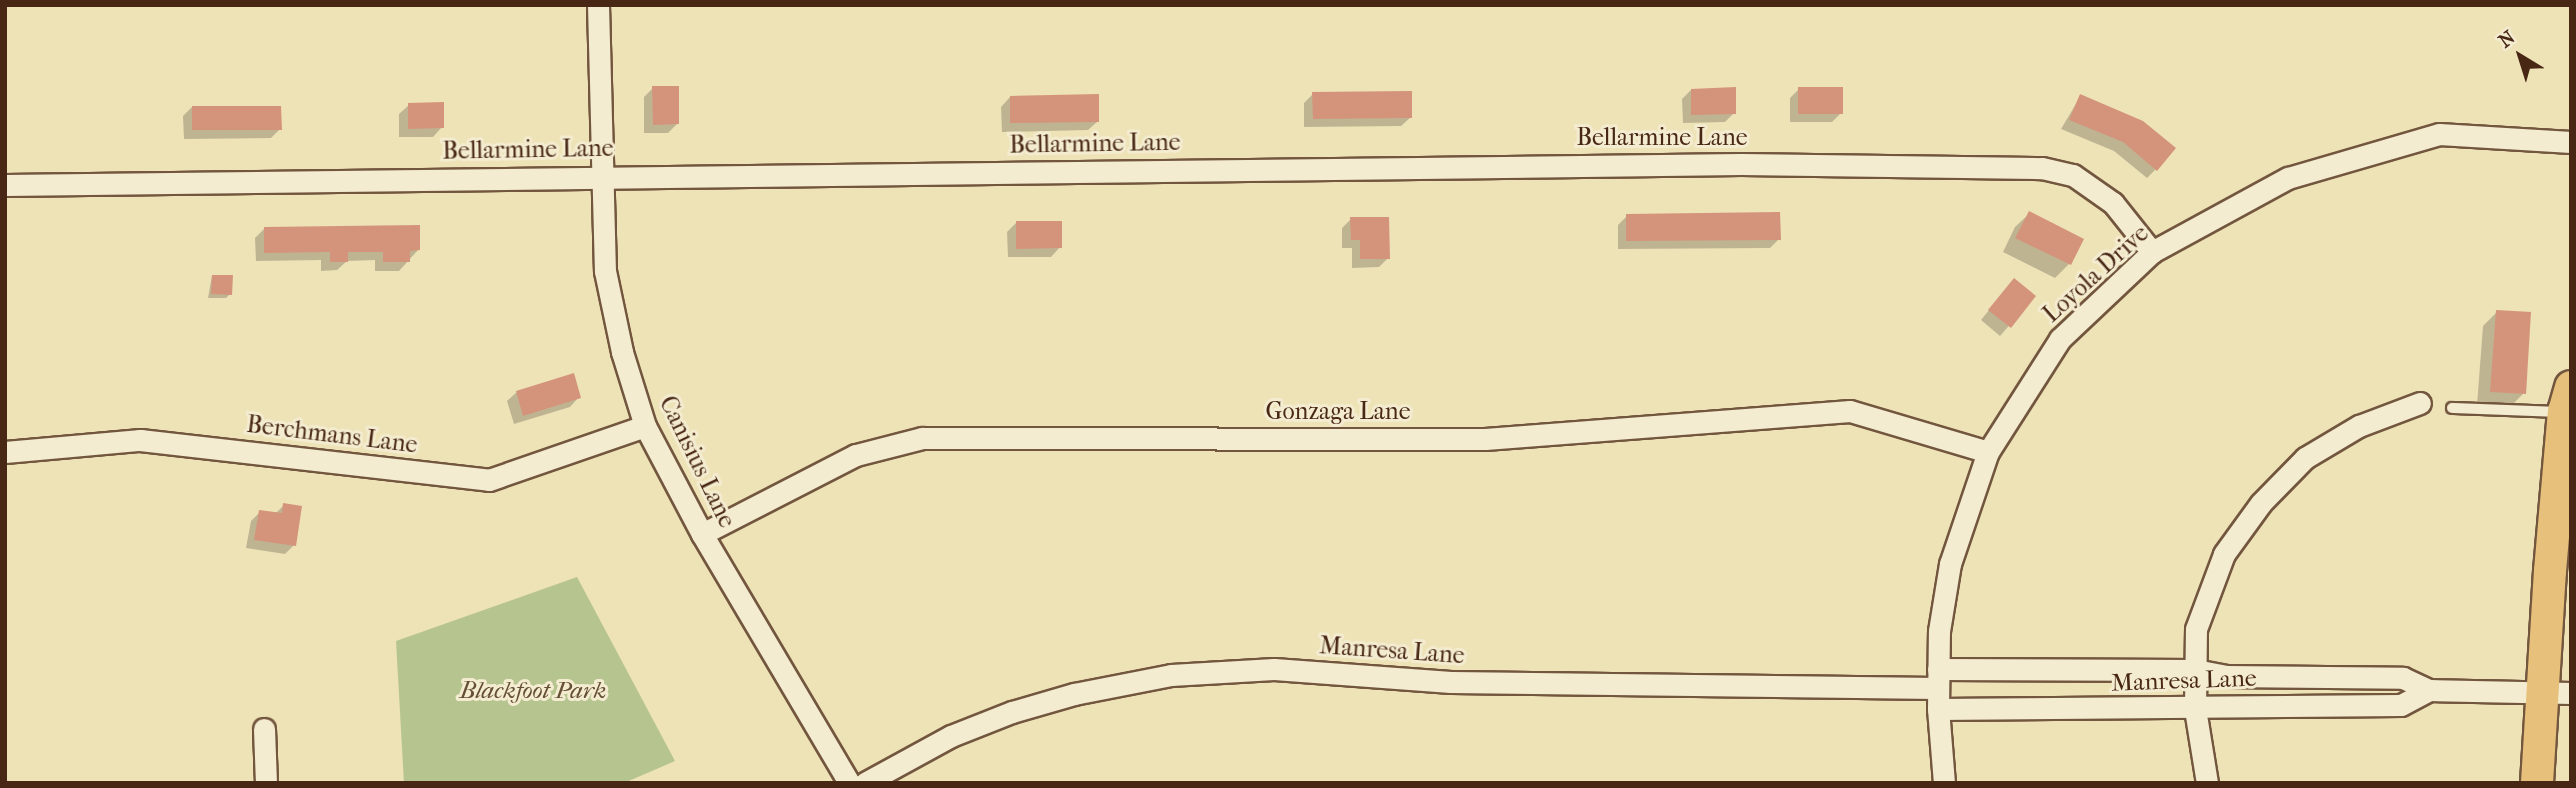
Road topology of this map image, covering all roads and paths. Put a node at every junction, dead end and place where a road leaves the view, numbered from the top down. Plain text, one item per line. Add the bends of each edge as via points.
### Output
1 (598, 5) edge
2 (2571, 142) edge
3 (600, 175) junction
4 (5, 185) edge
5 (2152, 252) junction
6 (2567, 400) edge
7 (2420, 403) dead end
8 (2452, 408) dead end
9 (645, 426) junction
10 (5, 452) edge
11 (1988, 452) junction
12 (702, 534) junction
13 (2195, 670) junction
14 (2320, 677) junction
15 (1938, 689) junction
16 (2429, 690) junction
17 (2557, 693) edge
18 (2320, 704) junction
19 (2195, 709) junction
20 (264, 729) dead end
21 (266, 783) edge
22 (849, 783) edge
23 (865, 783) edge
24 (1944, 783) edge
25 (2207, 783) edge
26 (2538, 783) edge

1 - 3 street, Canisius Lane
2 - 5 street, Loyola Drive via 2439,134 2288,178
3 - 4 street, Bellarmine Lane
3 - 5 street, Bellarmine Lane via 1741,164 2042,168 2073,175 2113,203
3 - 9 street, Canisius Lane via 605,271 622,352
5 - 11 street, Loyola Drive via 2060,339
6 - 8 lane
6 - 17 main road
7 - 13 street via 2359,426 2305,458 2261,503 2224,554 2196,629
9 - 10 street, Berchmans Lane via 489,480 140,440
9 - 12 street, Canisius Lane
11 - 12 street, Gonzaga Lane via 1850,411 1485,439 922,438 856,455
11 - 15 street, Loyola Drive via 1950,564
12 - 22 street, Canisius Lane
13 - 14 street, Manresa Lane via 2225,676
13 - 15 street, Manresa Lane
13 - 19 street
14 - 16 street, Manresa Lane via 2403,678
14 - 18 lane
15 - 19 street, Manresa Lane
15 - 23 street, Manresa Lane via 1503,683 1274,669 1171,675 1012,712 951,736
15 - 24 street, Loyola Drive
16 - 17 street, Manresa Lane
16 - 18 street, Manresa Lane via 2400,705
17 - 26 main road
18 - 19 street, Manresa Lane
19 - 25 street
20 - 21 street

